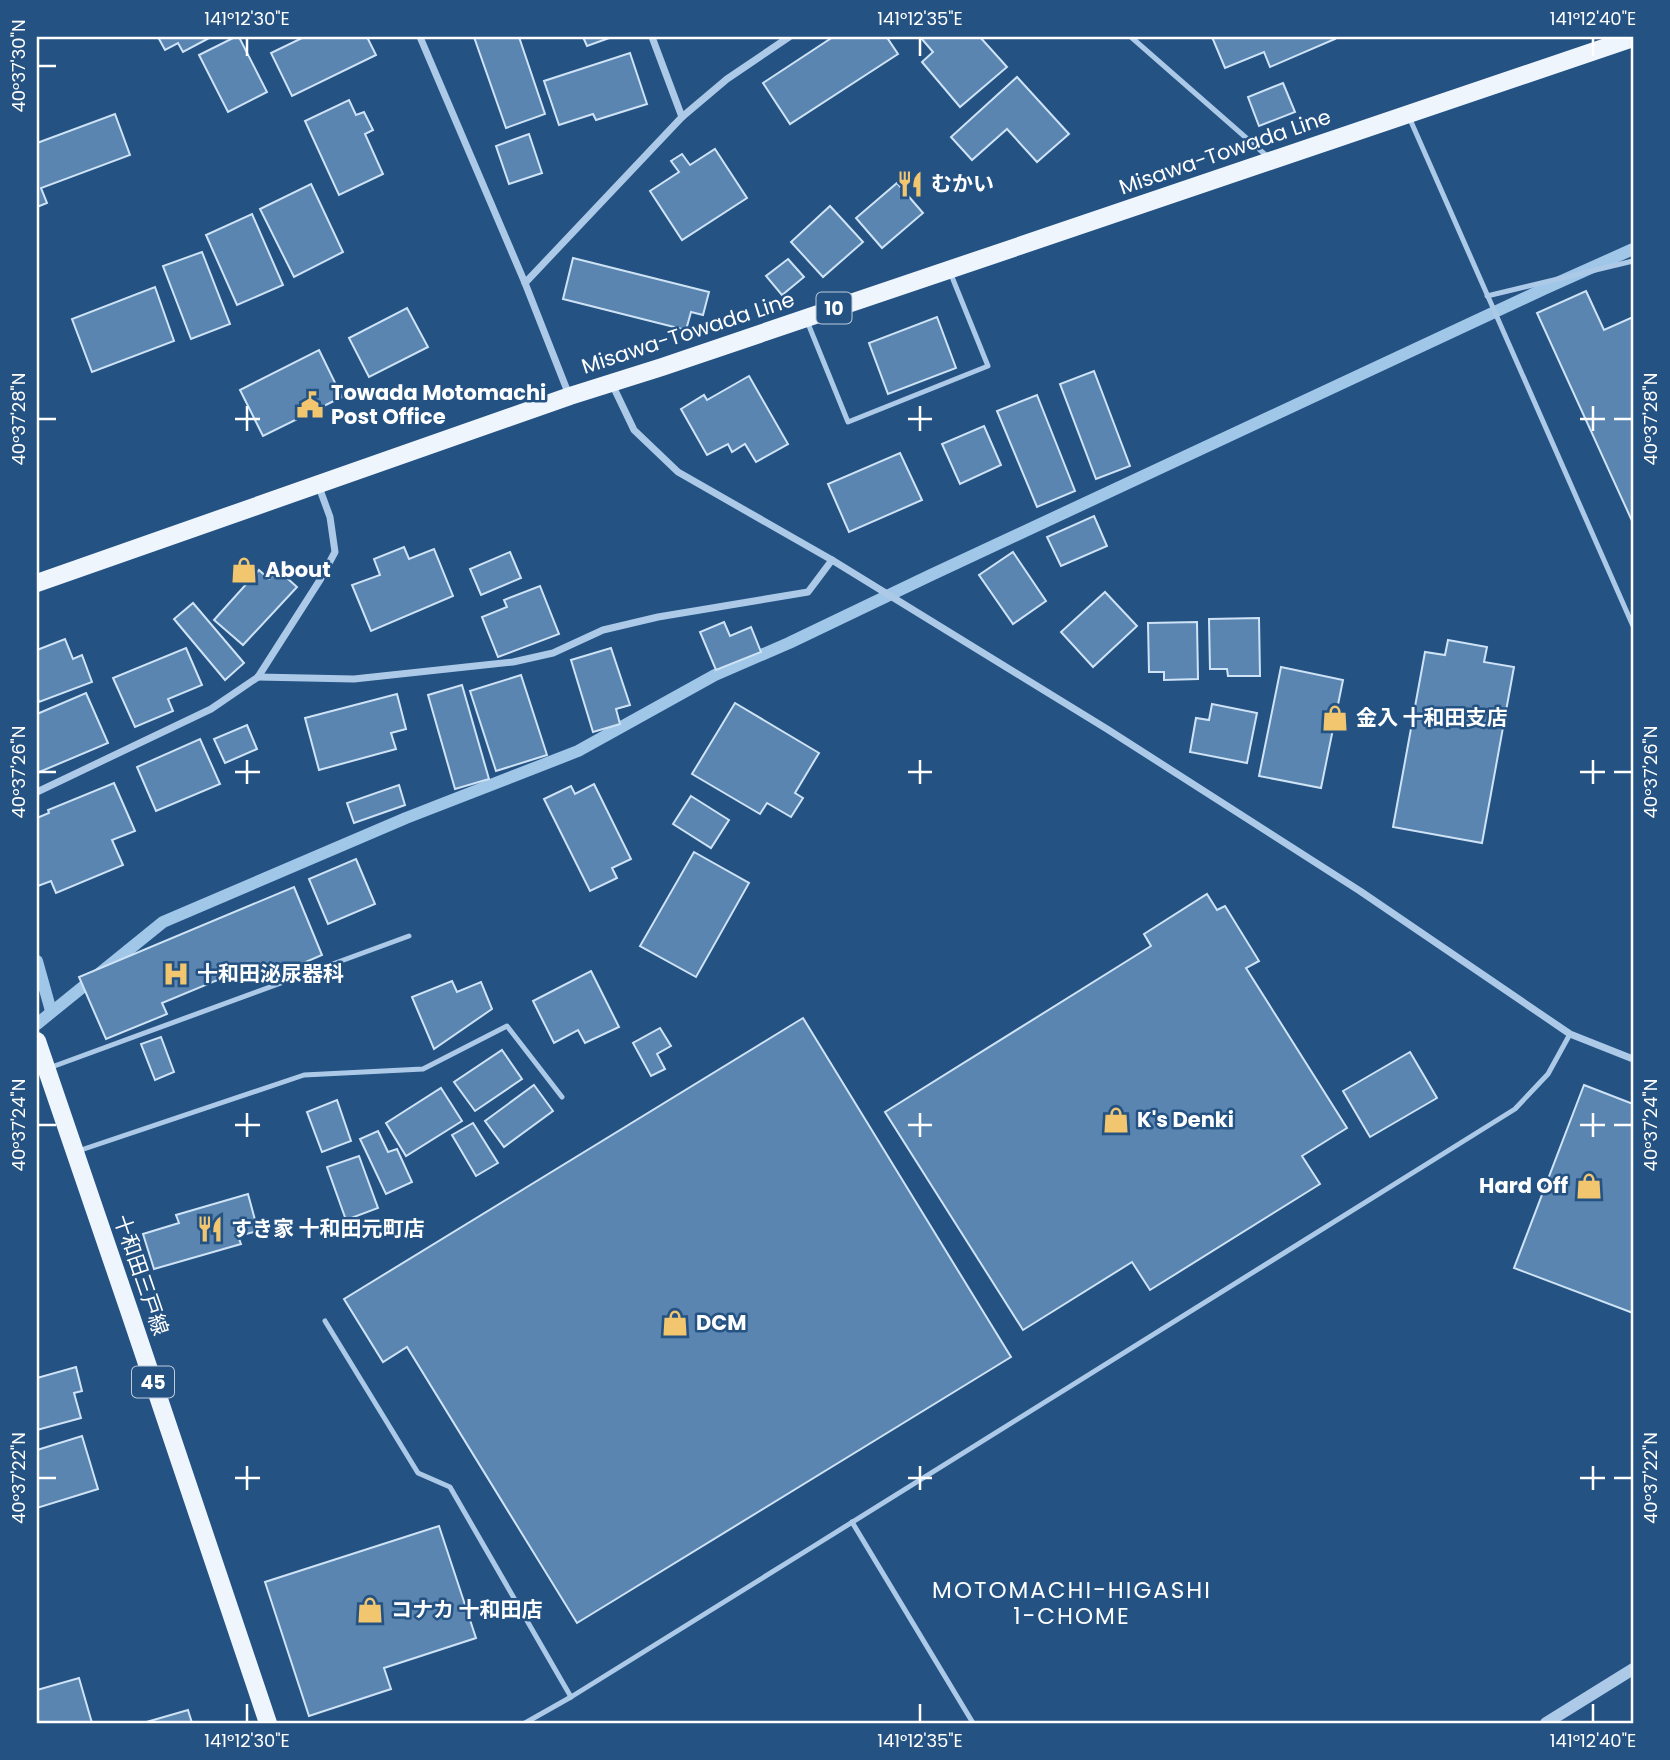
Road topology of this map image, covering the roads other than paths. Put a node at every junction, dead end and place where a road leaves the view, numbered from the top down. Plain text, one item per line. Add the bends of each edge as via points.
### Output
1 (420, 37) edge
2 (652, 37) edge
3 (789, 37) edge
4 (1131, 37) edge
5 (1633, 38) edge
6 (1408, 114) junction
7 (682, 117) junction
8 (1272, 160) junction
9 (1633, 261) edge
10 (949, 270) junction
11 (525, 283) junction
12 (1487, 296) junction
13 (806, 318) junction
14 (611, 383) junction
15 (570, 396) junction
16 (318, 484) junction
17 (832, 560) junction
18 (37, 583) edge
19 (1633, 626) edge
20 (258, 677) junction
21 (37, 792) edge
22 (409, 936) dead end
23 (1570, 1034) junction
24 (37, 1041) edge
25 (1633, 1059) edge
26 (46, 1069) junction
27 (562, 1097) dead end
28 (75, 1153) junction
29 (325, 1321) dead end
30 (852, 1522) junction
31 (1633, 1669) edge
32 (571, 1697) junction
33 (268, 1723) edge
34 (525, 1723) edge
35 (973, 1723) edge
36 (1546, 1723) edge

1 - 11 street
2 - 7 street
3 - 7 street
4 - 8 lane
5 - 6 main road, Misawa-Towada Line / 10
6 - 8 main road, Misawa-Towada Line / 10
6 - 12 lane
7 - 11 street
8 - 10 main road, Misawa-Towada Line / 10
9 - 12 lane
10 - 13 main road, Misawa-Towada Line / 10
10 - 13 lane via 988,366 848,422
11 - 15 street
12 - 19 lane
13 - 14 main road, Misawa-Towada Line / 10
14 - 15 main road, Misawa-Towada Line / 10
14 - 17 street via 634,430 678,472
15 - 16 main road, Misawa-Towada Line / 10
16 - 18 main road, Misawa-Towada Line / 10
16 - 20 street via 330,517 335,552
17 - 20 street via 808,593 614,627 553,653 513,662 354,679
17 - 23 street via 1360,891
20 - 21 street via 211,709
22 - 26 lane
23 - 25 street
23 - 30 lane via 1548,1074 1515,1109
24 - 26 main road, 十和田三戸線 / 45
26 - 28 main road, 十和田三戸線 / 45
27 - 28 lane via 507,1026 423,1069 304,1075
28 - 33 main road, 十和田三戸線 / 45
29 - 32 lane via 418,1473 450,1488
30 - 32 lane
30 - 35 lane
31 - 36 street
32 - 34 lane

